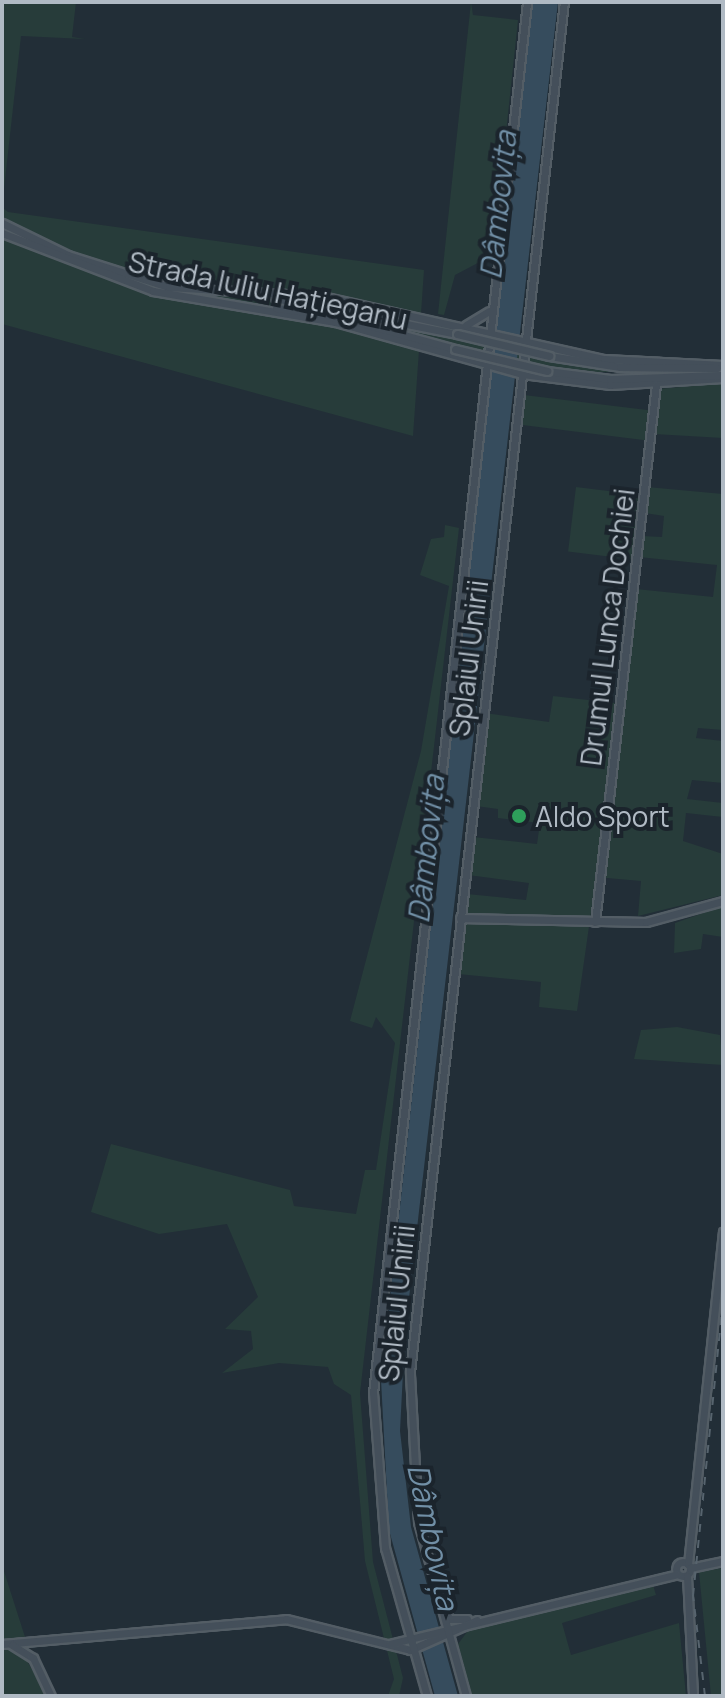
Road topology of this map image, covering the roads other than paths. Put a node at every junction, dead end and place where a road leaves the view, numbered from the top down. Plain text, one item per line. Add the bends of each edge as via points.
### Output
1 (527, 2) edge
2 (564, 2) edge
3 (2, 223) edge
4 (2, 233) edge
5 (242, 301) junction
6 (491, 307) junction
7 (529, 316) junction
8 (464, 326) junction
9 (488, 330) junction
10 (526, 339) junction
11 (552, 347) junction
12 (461, 359) junction
13 (484, 366) junction
14 (723, 367) edge
15 (522, 374) junction
16 (546, 374) junction
17 (723, 376) edge
18 (656, 384) junction
19 (520, 398) junction
20 (480, 399) junction
21 (723, 901) edge
22 (460, 918) junction
23 (595, 922) junction
24 (723, 1232) edge
25 (723, 1561) edge
26 (683, 1570) junction
27 (430, 1577) junction
28 (403, 1615) junction
29 (479, 1619) junction
30 (464, 1627) junction
31 (443, 1630) junction
32 (413, 1639) junction
33 (446, 1639) junction
34 (6, 1644) edge
35 (397, 1646) junction
36 (30, 1647) junction
37 (416, 1648) junction
38 (421, 1675) junction
39 (51, 1696) edge
40 (427, 1696) edge
41 (467, 1696) edge
42 (693, 1696) edge

1 - 6 main road, Splaiul Unirii
2 - 7 main road, Splaiul Unirii
3 - 5 main road, Strada Iuliu Hațieganu via 142,280
4 - 5 main road, Strada Iuliu Hațieganu via 140,288
5 - 8 main road, Strada Iuliu Hațieganu via 321,296
5 - 12 main road, Strada Iuliu Hațieganu
5 - 14 main road, bridge via 331,305 549,356 620,367
5 - 16 main road, bridge via 335,316
6 - 8 main road
6 - 9 main road, Splaiul Unirii
7 - 10 main road, Splaiul Unirii
7 - 11 main road via 535,334
8 - 9 main road, Strada Iuliu Hațieganu
9 - 10 main road, Strada Iuliu Hațieganu
9 - 13 main road, Splaiul Unirii
10 - 11 main road, Strada Iuliu Hațieganu
10 - 15 main road, Splaiul Unirii
11 - 14 main road, Strada Iuliu Hațieganu via 612,360
12 - 13 main road, Strada Iuliu Hațieganu
12 - 20 main road via 477,372
13 - 15 main road, Strada Iuliu Hațieganu
13 - 20 main road, Splaiul Unirii
15 - 16 main road, Strada Iuliu Hațieganu
15 - 19 main road, Splaiul Unirii
16 - 17 main road via 610,379
16 - 18 main road
16 - 19 main road
17 - 18 main road
18 - 23 main road, Drumul Lunca Dochiei
19 - 22 main road, Splaiul Unirii
20 - 28 main road, Splaiul Unirii via 373,1393 378,1505
21 - 23 main road via 671,919
22 - 23 main road
22 - 27 main road, Splaiul Unirii via 410,1372 409,1453
24 - 26 main road
25 - 26 main road
26 - 29 main road
26 - 42 main road
27 - 29 main road via 448,1618
27 - 31 main road, Splaiul Unirii
28 - 32 main road, Splaiul Unirii
28 - 35 main road
29 - 30 main road
29 - 31 main road
30 - 33 main road
30 - 41 main road via 456,1650
31 - 32 main road
31 - 33 main road, Splaiul Unirii
32 - 35 main road
32 - 37 main road, Splaiul Unirii
33 - 37 main road
33 - 41 main road, Splaiul Unirii
34 - 36 main road
35 - 36 main road via 292,1619 48,1639
35 - 37 main road
35 - 38 main road
36 - 39 main road
37 - 38 main road, Splaiul Unirii
38 - 40 main road, Splaiul Unirii

